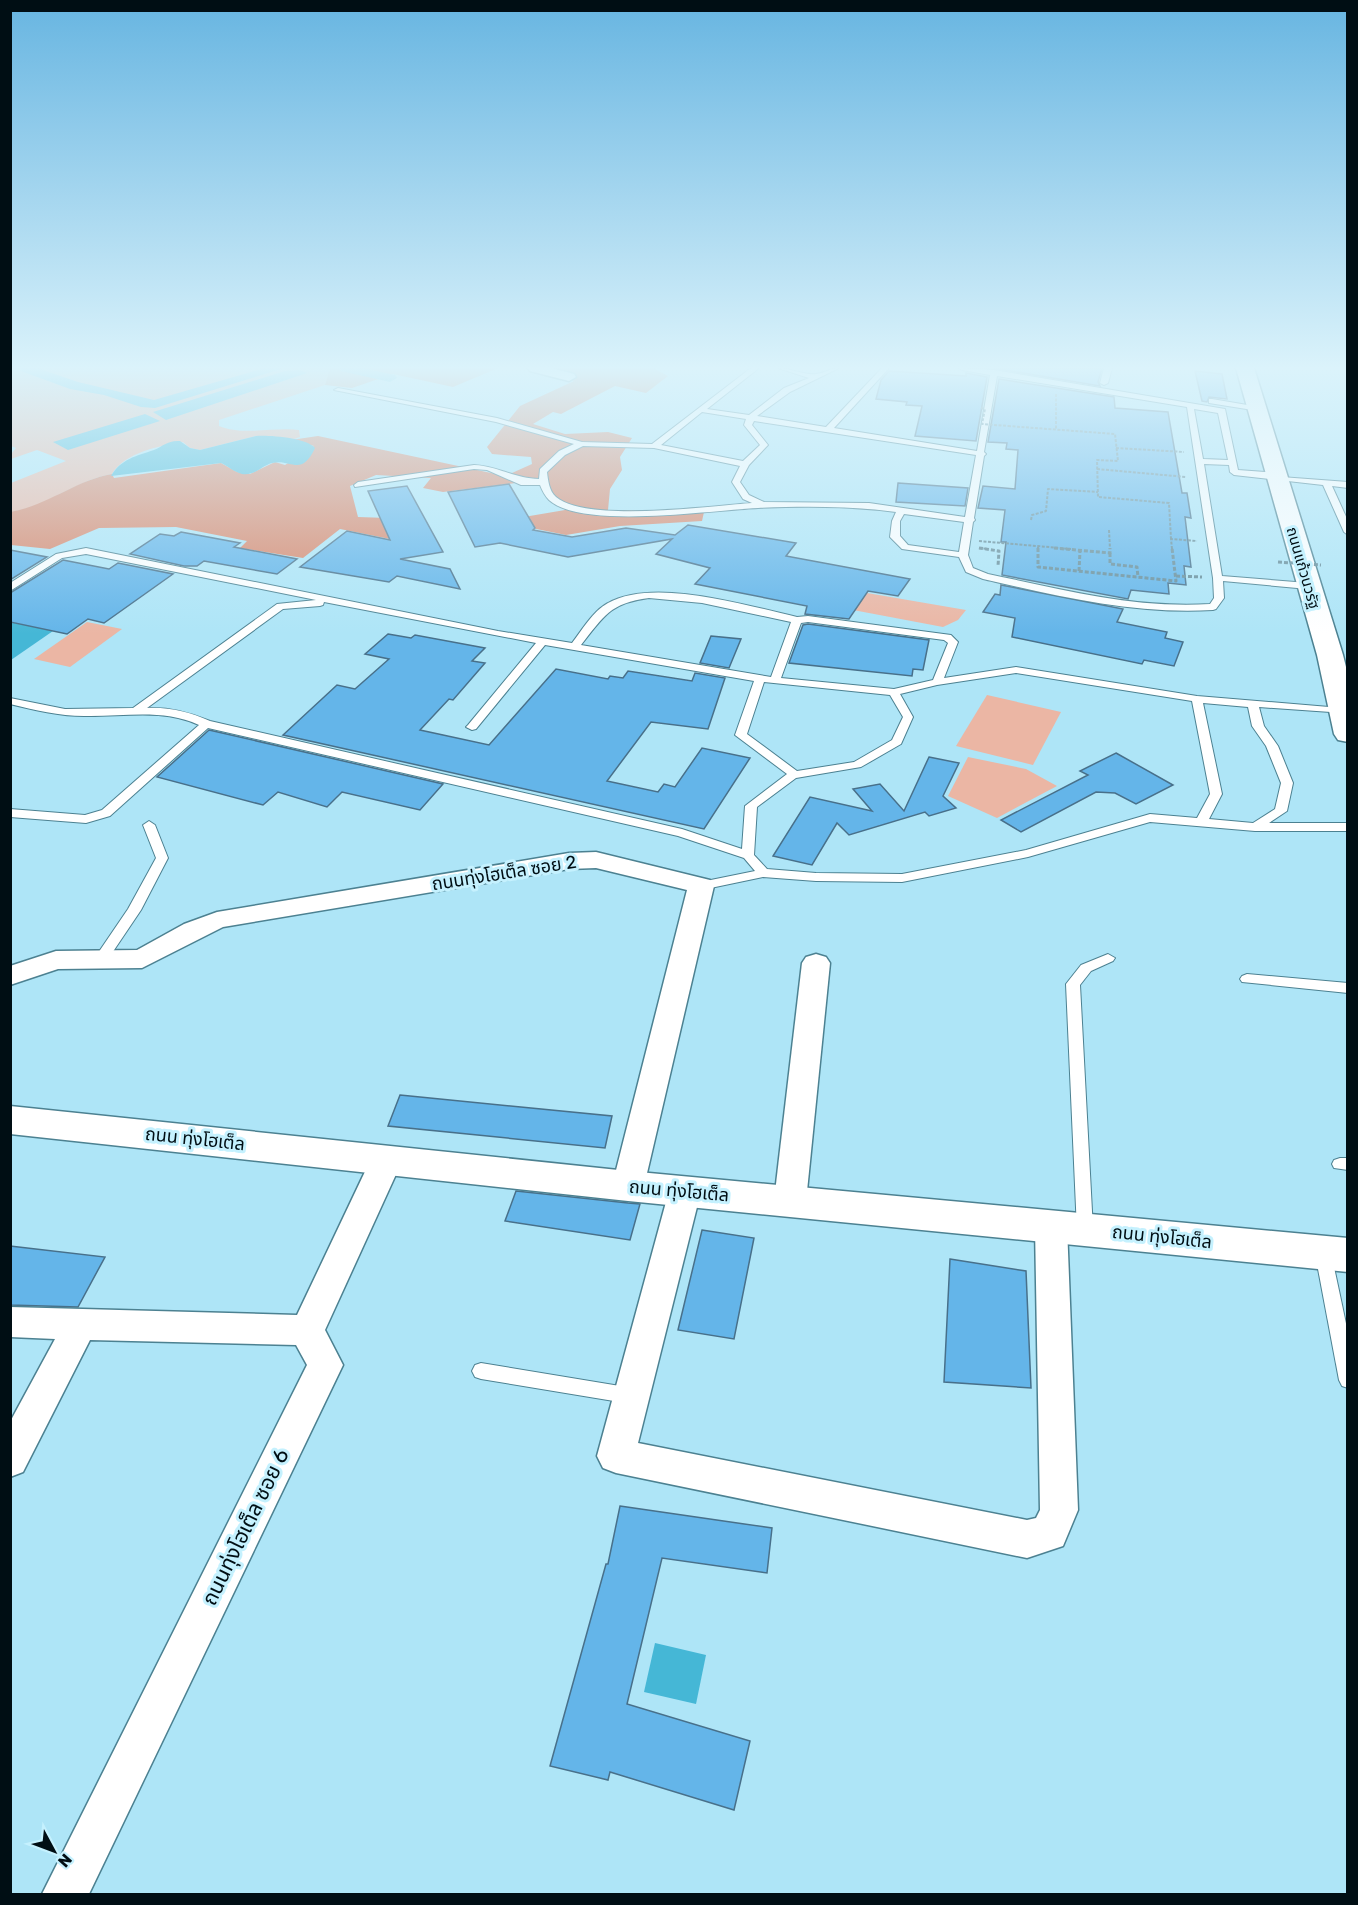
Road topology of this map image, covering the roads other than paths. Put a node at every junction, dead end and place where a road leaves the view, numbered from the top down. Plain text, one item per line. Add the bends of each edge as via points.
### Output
1 (558, 457) edge
2 (709, 457) edge
3 (752, 457) edge
4 (981, 457) edge
5 (1199, 457) joint
6 (1231, 457) edge
7 (1272, 457) edge
8 (1232, 463) junction
9 (745, 464) junction
10 (1278, 478) junction
11 (544, 482) junction
12 (1327, 484) junction
13 (358, 485) dead end
14 (1347, 485) edge
15 (763, 505) junction
16 (902, 510) junction
17 (970, 520) junction
18 (1347, 532) edge
19 (964, 547) junction
20 (1218, 578) junction
21 (1308, 586) junction
22 (10, 588) edge
23 (335, 601) junction
24 (797, 620) junction
25 (543, 641) junction
26 (573, 647) junction
27 (1339, 657) edge
28 (759, 678) junction
29 (775, 681) junction
30 (938, 682) junction
31 (894, 692) junction
32 (1197, 699) junction
33 (10, 701) edge
34 (1253, 704) junction
35 (137, 710) junction
36 (1341, 711) junction
37 (206, 724) junction
38 (472, 727) dead end
39 (1347, 734) edge
40 (795, 775) junction
41 (10, 813) edge
42 (1201, 823) junction
43 (149, 825) dead end
44 (1255, 827) junction
45 (1347, 827) edge
46 (748, 855) junction
47 (763, 873) junction
48 (701, 886) junction
49 (1108, 958) dead end
50 (101, 959) junction
51 (816, 963) dead end
52 (10, 976) edge
53 (1247, 979) dead end
54 (1347, 988) edge
55 (10, 1120) edge
56 (387, 1159) junction
57 (628, 1186) junction
58 (685, 1191) junction
59 (790, 1201) junction
60 (1068, 1228) junction
61 (1335, 1254) edge
62 (10, 1322) edge
63 (79, 1327) junction
64 (307, 1331) junction
65 (481, 1371) dead end
66 (1347, 1380) edge
67 (632, 1396) junction
68 (10, 1460) edge
69 (65, 1894) edge

1 - 11 lane via 543,471
2 - 9 lane
3 - 9 lane
4 - 17 lane
5 - 8 lane
5 - 20 lane
6 - 8 lane
7 - 10 street, ถนนแก้วนวรัฐ
8 - 10 lane via 1234,472
9 - 15 lane via 736,482 746,497
10 - 12 lane
10 - 21 street, ถนนแก้วนวรัฐ
11 - 13 lane via 521,482 488,468 474,467
11 - 15 lane via 554,500 588,512
12 - 14 lane
12 - 18 lane
15 - 16 lane via 837,504
16 - 17 lane
16 - 19 lane via 896,521 895,537 905,547
17 - 19 lane
19 - 20 lane via 970,570 995,578 1176,609 1213,607 1219,598
20 - 21 lane
21 - 27 street, ถนนแก้วนวรัฐ
22 - 23 lane via 59,556 86,552
23 - 25 lane
23 - 35 lane via 280,606
24 - 26 lane via 672,595 639,595 611,604
24 - 29 lane
24 - 30 lane via 886,627 947,637 952,642
25 - 26 lane
25 - 38 lane
26 - 28 lane
27 - 36 street, ถนนแก้วนวรัฐ
28 - 29 lane
28 - 40 lane via 741,735
29 - 31 lane
30 - 31 lane
30 - 32 lane via 1016,670
31 - 40 lane via 908,717 897,742 857,765
32 - 34 lane
32 - 42 lane via 1216,794
33 - 35 lane via 65,712
34 - 36 lane
34 - 44 lane via 1258,726 1272,746 1287,783 1281,811
35 - 37 lane via 191,715
36 - 39 street, ถนนแก้วนวรัฐ
37 - 41 lane via 106,813 86,819
37 - 46 lane via 682,833
40 - 46 lane via 751,806
42 - 44 lane
42 - 47 lane via 1150,818 1028,853 902,878
43 - 50 lane via 162,858
44 - 45 lane
46 - 47 lane
47 - 48 lane
48 - 50 street, ถนนทุ่งโฮเต็ล ซอย 2 via 596,860 569,861 217,920 142,959
48 - 57 street
49 - 60 lane via 1086,968 1073,984
50 - 52 street, ถนนทุ่งโฮเต็ล ซอย 2 via 56,960
51 - 59 street
53 - 54 lane
55 - 56 street, ถนน ทุ่งโฮเต็ล
56 - 57 street, ถนน ทุ่งโฮเต็ล
56 - 64 street
57 - 58 street, ถนน ทุ่งโฮเต็ล
58 - 59 street, ถนน ทุ่งโฮเต็ล
58 - 67 street
59 - 60 street, ถนน ทุ่งโฮเต็ล
60 - 61 street, ถนน ทุ่งโฮเต็ล
60 - 67 street via 1059,1510 1049,1533 1027,1539 616,1456
61 - 66 lane
62 - 63 street
63 - 64 street via 249,1326
63 - 68 street
64 - 69 street, ถนนทุ่งโฮเต็ล ซอย 6 via 325,1365
65 - 67 lane

